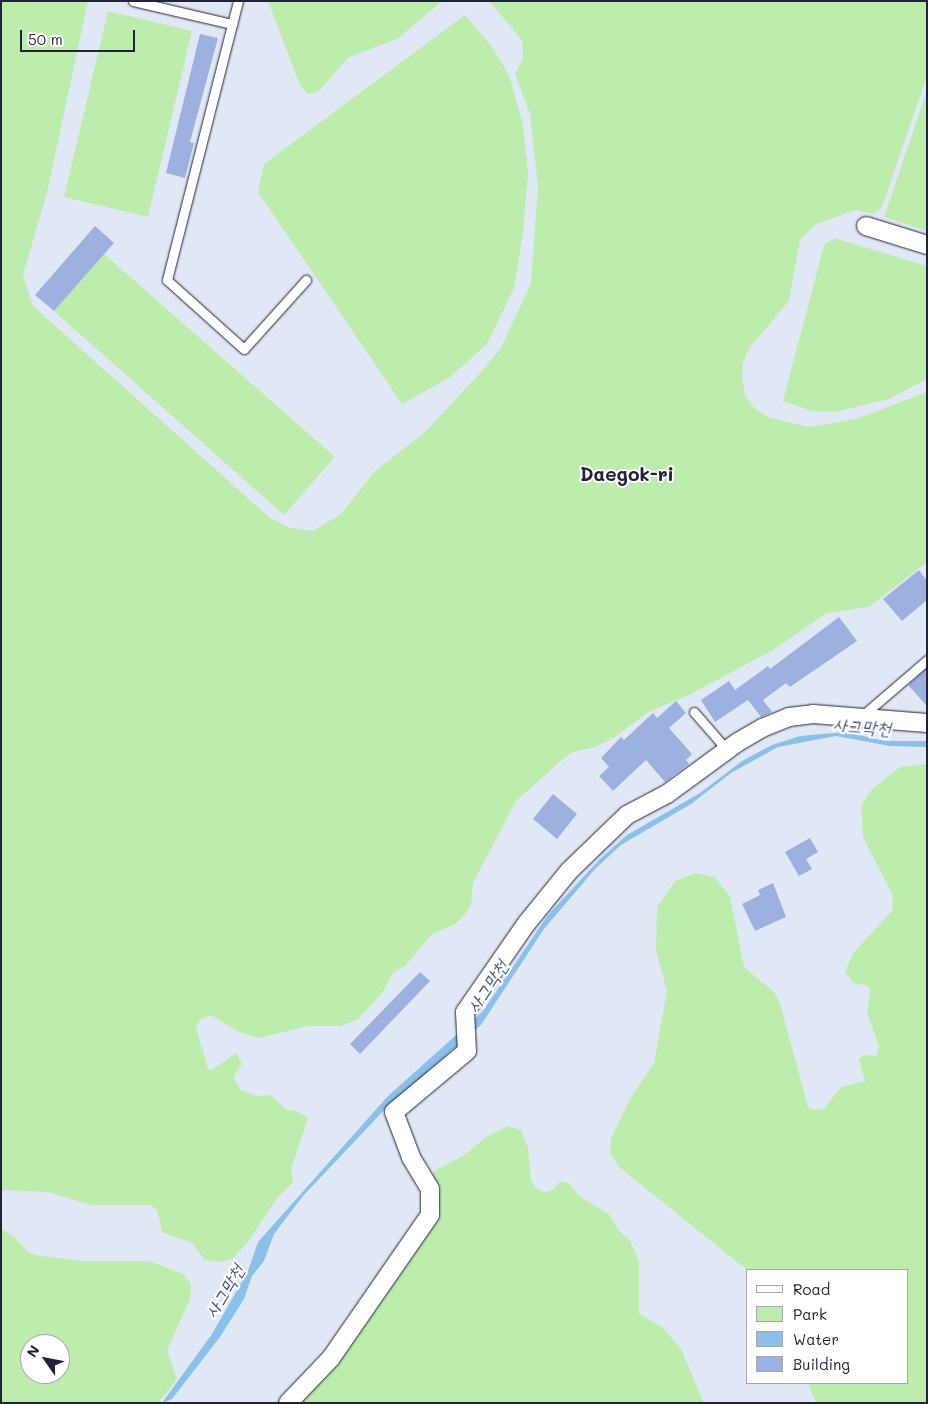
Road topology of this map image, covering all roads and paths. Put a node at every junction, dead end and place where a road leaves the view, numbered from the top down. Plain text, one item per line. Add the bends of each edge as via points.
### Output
1 (133, 1) edge
2 (238, 1) edge
3 (232, 24) junction
4 (866, 226) dead end
5 (927, 245) edge
6 (306, 280) dead end
7 (927, 660) edge
8 (694, 712) dead end
9 (862, 716) junction
10 (927, 723) edge
11 (726, 750) junction
12 (288, 1403) edge

1 - 3 lane
2 - 3 lane
3 - 6 lane via 167,280 244,349
4 - 5 street
7 - 9 lane
8 - 11 lane
9 - 10 street
9 - 11 street via 789,717 762,728
11 - 12 street via 667,794 627,815 569,871 526,924 465,1012 467,1051 394,1112 410,1157 430,1189 430,1215 331,1358

